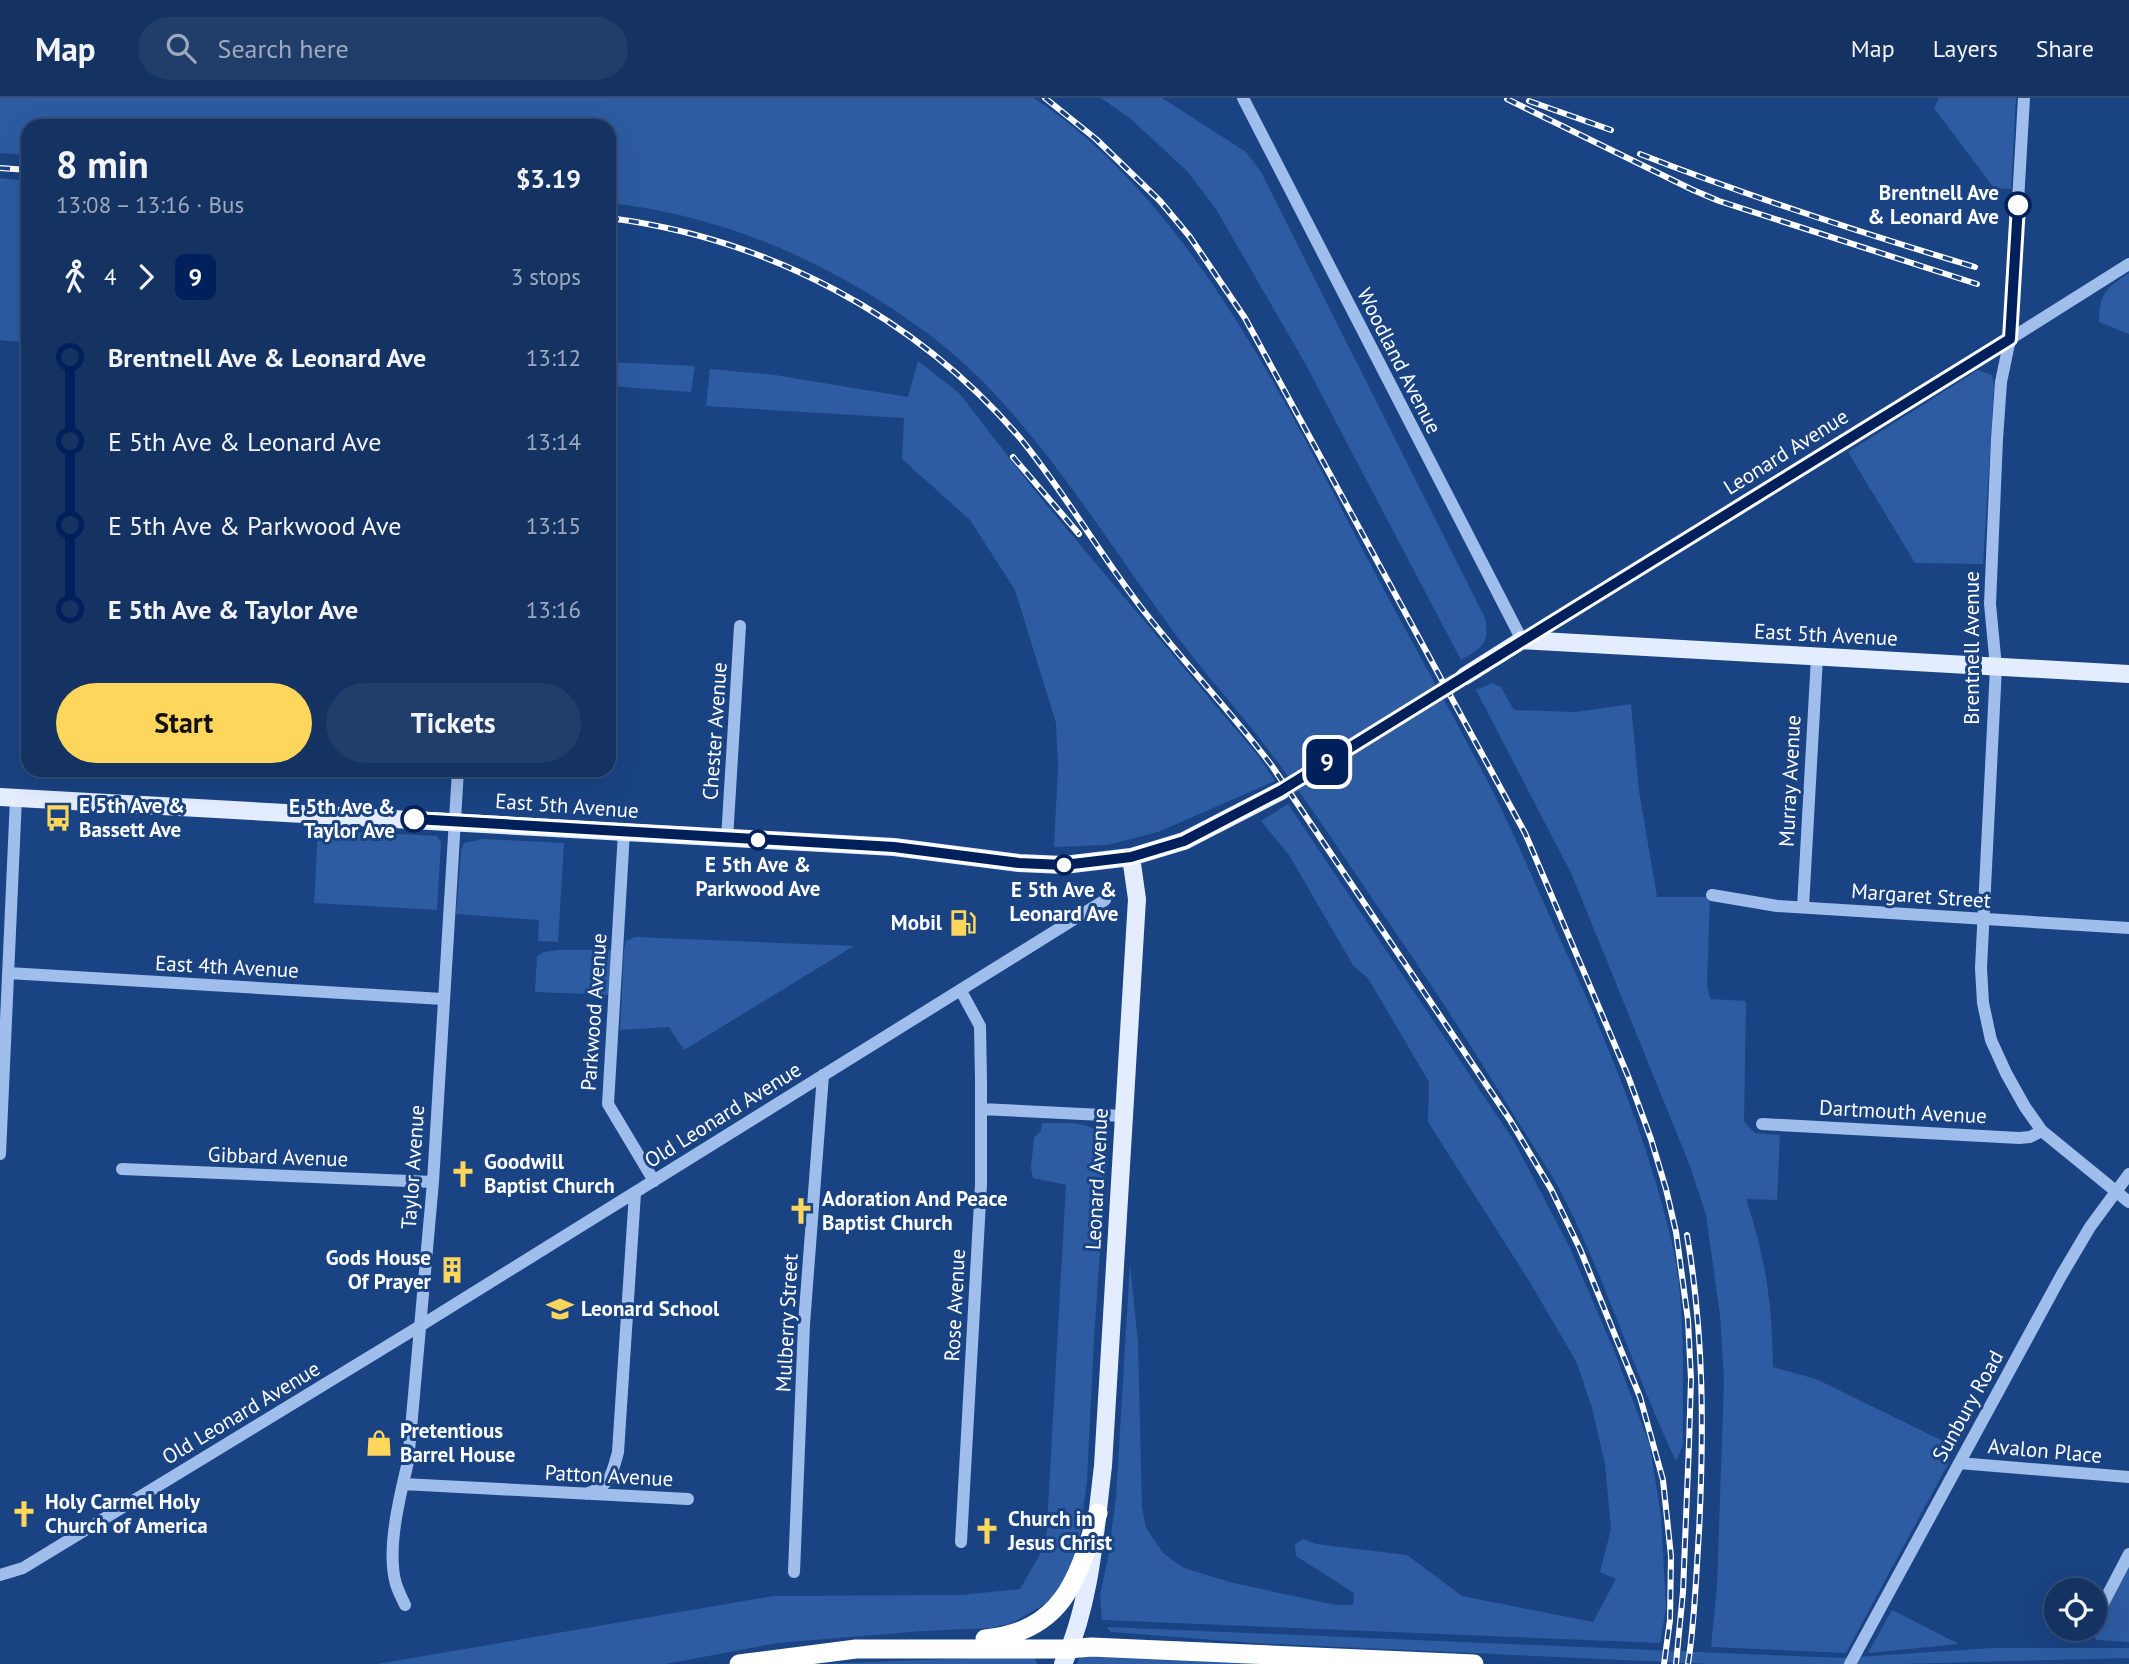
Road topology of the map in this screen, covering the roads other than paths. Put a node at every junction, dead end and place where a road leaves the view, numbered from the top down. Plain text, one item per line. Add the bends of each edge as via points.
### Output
1 (1243, 98) edge
2 (2024, 98) edge
3 (2129, 264) edge
4 (2010, 339) junction
5 (740, 626) dead end
6 (1522, 640) junction
7 (1817, 657) junction
8 (1996, 667) junction
9 (2129, 674) edge
10 (1465, 676) tunnel mouth
11 (457, 777) edge
12 (1280, 791) tunnel mouth
13 (8, 797) edge
14 (454, 822) junction
15 (624, 832) junction
16 (727, 839) junction
17 (1131, 857) junction
18 (1712, 895) dead end
19 (1105, 900) dead end
20 (1803, 907) junction
21 (1983, 919) junction
22 (2129, 928) edge
23 (8, 973) junction
24 (961, 991) junction
25 (443, 999) junction
26 (824, 1075) junction
27 (981, 1109) junction
28 (1123, 1116) junction
29 (1762, 1124) dead end
30 (2042, 1131) junction
31 (0, 1154) edge
32 (122, 1170) dead end
33 (2129, 1174) edge
34 (654, 1181) junction
35 (433, 1182) junction
36 (2115, 1192) junction
37 (635, 1194) junction
38 (2129, 1202) edge
39 (420, 1326) junction
40 (1959, 1463) junction
41 (2129, 1477) edge
42 (403, 1484) junction
43 (586, 1494) junction
44 (688, 1499) dead end
45 (1098, 1513) junction
46 (961, 1542) dead end
47 (2129, 1554) edge
48 (794, 1572) dead end
49 (0, 1575) edge
50 (2107, 1596) edge
51 (405, 1605) dead end
52 (887, 1648) junction
53 (1066, 1657) edge
54 (739, 1664) edge
55 (1475, 1664) edge
56 (1850, 1664) edge

1 - 6 street, Woodland Avenue
2 - 4 street, Brentnell Avenue
3 - 4 street, Leonard Avenue
4 - 6 street, Leonard Avenue
4 - 8 street, Brentnell Avenue via 2001,382 1992,546 1990,604
5 - 16 street, Chester Avenue
6 - 7 main road, East 5th Avenue
6 - 10 main road, Leonard Avenue
7 - 8 main road, East 5th Avenue
7 - 20 street, Murray Avenue
8 - 9 main road, East 5th Avenue
8 - 21 street, Brentnell Avenue
11 - 14 street, Taylor Avenue
12 - 17 main road via 1184,841
13 - 14 main road, East 5th Avenue
13 - 23 street
14 - 15 main road, East 5th Avenue
14 - 25 street, Taylor Avenue
15 - 16 main road, East 5th Avenue
15 - 34 street, Parkwood Avenue via 608,1104
16 - 17 main road, East 5th Avenue via 894,847 1019,863 1064,865
17 - 28 main road, Leonard Avenue via 1137,899
18 - 20 street, Margaret Street
19 - 24 street, Old Leonard Avenue
20 - 21 street, Margaret Street
21 - 22 street, Margaret Street
21 - 30 street, Brentnell Avenue via 1981,979 1991,1040
23 - 25 street, East 4th Avenue
23 - 31 street
24 - 26 street, Old Leonard Avenue
24 - 27 street, Rose Avenue via 980,1026
25 - 35 street, Taylor Avenue
26 - 34 street, Old Leonard Avenue
26 - 48 street, Mulberry Street via 804,1324
27 - 28 street
27 - 46 street, Rose Avenue
28 - 45 main road, Leonard Avenue
29 - 30 street, Dartmouth Avenue via 2019,1138
30 - 36 street, Brentnell Avenue
32 - 35 street, Gibbard Avenue
33 - 36 street, Sunbury Road
34 - 37 street, Old Leonard Avenue
35 - 39 street, Taylor Avenue
36 - 38 street
36 - 40 street, Sunbury Road via 2061,1276
37 - 39 street, Old Leonard Avenue
37 - 43 street via 618,1452 607,1482
39 - 42 street, Taylor Avenue
39 - 49 street, Old Leonard Avenue via 23,1568
40 - 41 street, Avalon Place
40 - 56 street, Sunbury Road
42 - 43 street, Patton Avenue
42 - 51 street, Taylor Avenue via 394,1559 395,1583
43 - 44 street, Patton Avenue
45 - 52 highway via 1073,1585 1027,1629 1002,1637
45 - 53 main road, Leonard Avenue via 1079,1622
47 - 50 street
52 - 53 highway
52 - 54 highway
53 - 55 highway via 1098,1647

